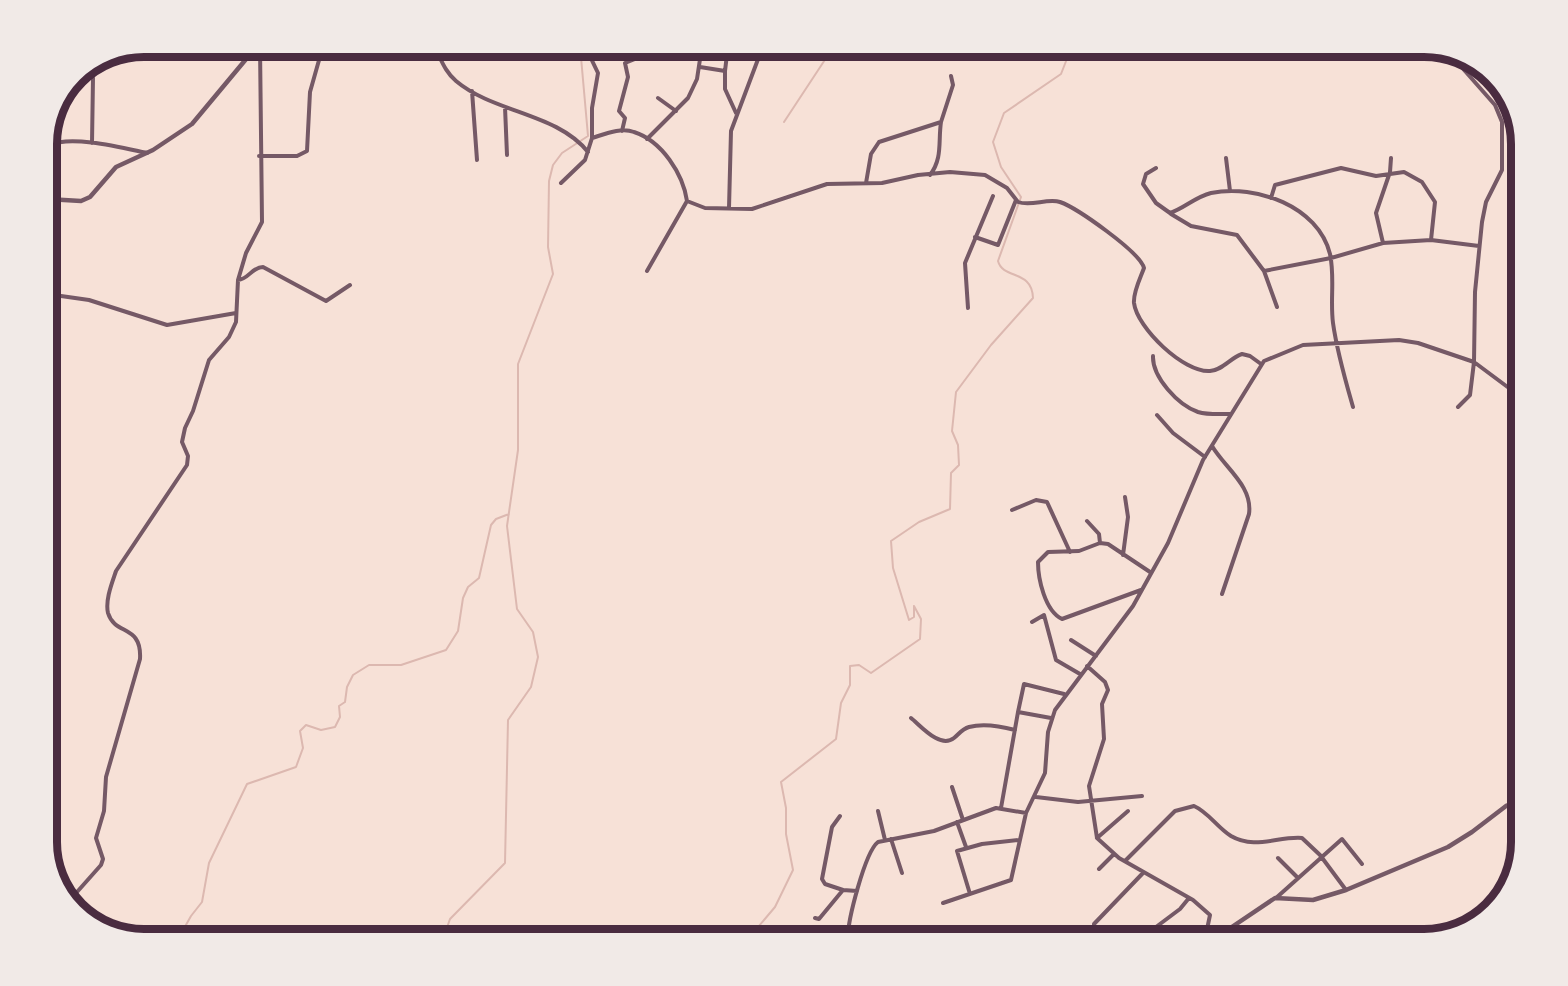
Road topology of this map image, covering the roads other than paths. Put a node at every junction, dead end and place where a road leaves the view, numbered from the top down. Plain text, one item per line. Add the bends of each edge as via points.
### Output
1 (249, 57) edge
2 (257, 57) edge
3 (319, 57) edge
4 (440, 57) edge
5 (590, 57) edge
6 (640, 57) edge
7 (701, 57) edge
8 (726, 57) edge
9 (760, 57) edge
10 (1460, 66) edge
11 (700, 67) junction
12 (724, 71) junction
13 (951, 76) dead end
14 (93, 78) dead end
15 (472, 90) junction
16 (658, 98) dead end
17 (505, 106) junction
18 (676, 111) junction
19 (736, 113) junction
20 (941, 122) junction
21 (622, 131) junction
22 (592, 138) junction
23 (647, 139) junction
24 (57, 142) edge
25 (92, 143) junction
26 (148, 153) junction
27 (588, 153) junction
28 (507, 155) dead end
29 (259, 156) junction
30 (1226, 158) dead end
31 (1390, 158) dead end
32 (477, 160) dead end
33 (1156, 168) dead end
34 (1390, 172) junction
35 (930, 175) junction
36 (561, 183) dead end
37 (866, 183) junction
38 (1230, 191) junction
39 (993, 196) dead end
40 (1271, 198) junction
41 (57, 199) edge
42 (687, 201) junction
43 (1017, 201) junction
44 (729, 208) junction
45 (1170, 213) junction
46 (975, 237) junction
47 (1431, 240) junction
48 (1383, 243) junction
49 (1479, 246) junction
50 (1330, 258) junction
51 (1264, 271) junction
52 (647, 272) dead end
53 (238, 280) junction
54 (350, 285) dead end
55 (57, 295) edge
56 (1277, 306) dead end
57 (968, 308) dead end
58 (236, 314) junction
59 (1336, 343) junction
60 (1153, 356) dead end
61 (1474, 362) junction
62 (1261, 364) junction
63 (1511, 390) edge
64 (1353, 407) dead end
65 (1458, 407) dead end
66 (1230, 414) junction
67 (1157, 416) dead end
68 (1212, 446) junction
69 (1205, 457) junction
70 (1125, 497) dead end
71 (1012, 510) dead end
72 (1087, 521) dead end
73 (1100, 543) junction
74 (1070, 552) junction
75 (1123, 556) junction
76 (1150, 572) junction
77 (1142, 590) junction
78 (1222, 594) dead end
79 (1053, 611) junction
80 (1044, 615) junction
81 (1032, 622) dead end
82 (1071, 640) dead end
83 (1096, 656) junction
84 (1088, 666) junction
85 (1080, 674) junction
86 (1026, 679) dead end
87 (1024, 684) junction
88 (1064, 694) junction
89 (1018, 712) junction
90 (911, 718) dead end
91 (1051, 718) junction
92 (1015, 730) junction
93 (952, 787) dead end
94 (1142, 796) dead end
95 (1036, 797) junction
96 (1090, 801) junction
97 (1511, 804) edge
98 (1002, 808) junction
99 (878, 811) dead end
100 (1128, 812) dead end
101 (1026, 813) junction
102 (840, 816) dead end
103 (963, 820) junction
104 (957, 822) junction
105 (1097, 838) junction
106 (888, 839) junction
107 (1019, 840) junction
108 (966, 847) junction
109 (1114, 854) junction
110 (1320, 855) junction
111 (1278, 858) dead end
112 (1125, 861) junction
113 (1362, 864) dead end
114 (1099, 869) dead end
115 (902, 873) dead end
116 (1143, 873) junction
117 (1297, 877) junction
118 (843, 890) junction
119 (1346, 890) junction
120 (857, 891) junction
121 (970, 894) junction
122 (75, 895) edge
123 (1189, 898) junction
124 (1275, 898) junction
125 (943, 903) dead end
126 (815, 918) dead end
127 (850, 929) edge
128 (1095, 929) edge
129 (1153, 929) edge
130 (1207, 929) edge
131 (1229, 929) edge

1 - 26 street via 192,124
2 - 29 street
3 - 29 street via 310,92 307,151 297,156
4 - 15 street via 457,82
5 - 22 street via 598,73
6 - 21 street via 625,63 628,77 618,111 625,118
7 - 11 street
8 - 12 street
9 - 19 street
10 - 49 street via 1495,105 1502,122 1502,170 1486,202
11 - 12 street
11 - 18 street via 688,98
12 - 19 street via 725,89
13 - 20 street
14 - 25 street
15 - 17 street
15 - 32 street
16 - 18 street
17 - 27 street via 569,133
17 - 28 street
18 - 23 street
19 - 44 street via 729,148
20 - 35 street via 940,158
20 - 37 street via 879,142 871,154
21 - 22 street
21 - 23 street
22 - 27 street
23 - 42 street via 681,176
24 - 25 street
25 - 26 street
26 - 41 street via 116,167 86,199
27 - 36 street
29 - 53 street via 262,222
30 - 38 street
31 - 34 street
33 - 45 street via 1146,174 1143,184 1156,203
34 - 40 street via 1376,176 1329,169 1275,185
34 - 47 street via 1404,172 1429,190 1436,205
34 - 48 street via 1376,213
35 - 37 street
35 - 43 street via 985,175 1006,188
37 - 44 street via 827,184 759,208
38 - 40 street
38 - 45 street via 1198,197
39 - 46 street
40 - 50 street via 1292,206 1318,230
42 - 44 street via 705,208
42 - 52 street
43 - 46 street via 998,245
43 - 62 street via 1059,202 1081,213 1138,257 1144,268 1134,297 1139,318 1185,364 1211,371 1242,354
45 - 51 street via 1191,226 1237,236
46 - 57 street via 965,262
47 - 48 street
47 - 49 street
48 - 50 street
49 - 61 street
50 - 51 street
50 - 59 street
51 - 56 street
53 - 54 street via 264,267 326,301
53 - 58 street
55 - 58 street via 89,300 167,326
58 - 122 street via 229,337 209,360 185,428 182,442 187,465 120,565 110,588 111,618 136,637 141,647 140,659 106,777 104,811 96,838 103,859 97,872
59 - 61 street via 1407,340
59 - 62 street via 1303,345
59 - 64 street
60 - 66 street via 1153,364 1181,402 1198,412
61 - 63 street
61 - 65 street via 1470,395
62 - 66 street
66 - 68 street
67 - 69 street
68 - 69 street
68 - 78 street via 1244,486 1249,502 1249,514
69 - 76 street via 1177,524
70 - 75 street via 1128,517
71 - 74 street via 1044,500
72 - 73 street via 1099,534
73 - 74 street
73 - 75 street via 1112,545
74 - 79 street via 1048,552 1038,562
75 - 76 street
76 - 77 street
77 - 79 street via 1067,618 1058,617
77 - 83 street
79 - 80 street
80 - 81 street
80 - 85 street via 1056,660
82 - 83 street
83 - 84 street
84 - 85 street
84 - 96 street via 1108,690 1102,704 1104,739 1090,778
85 - 88 street
86 - 87 street
87 - 88 street
87 - 89 street
88 - 91 street
89 - 91 street
89 - 92 street
90 - 92 street via 945,741 972,726
91 - 95 street via 1045,773
92 - 98 street
93 - 103 street
94 - 96 street
95 - 96 street
95 - 101 street
96 - 105 street
97 - 119 street via 1448,847
98 - 101 street
98 - 103 street
99 - 106 street
100 - 105 street
101 - 107 street
102 - 118 street via 832,827 822,879 825,884
103 - 104 street
104 - 106 street via 934,831
104 - 108 street
105 - 109 street
106 - 115 street
106 - 120 street via 874,845
107 - 108 street
107 - 121 street via 1011,880
108 - 121 street via 957,852
109 - 112 street
109 - 114 street
110 - 112 street via 1302,838 1261,843 1235,838 1197,807 1189,806 1175,811
110 - 113 street via 1342,839
110 - 117 street
110 - 119 street
111 - 117 street
112 - 116 street
116 - 123 street
116 - 128 street via 1094,924
117 - 124 street
118 - 120 street
118 - 126 street via 819,919
119 - 124 street via 1313,900
120 - 127 street
121 - 125 street
123 - 129 street
123 - 130 street via 1210,915
124 - 131 street

